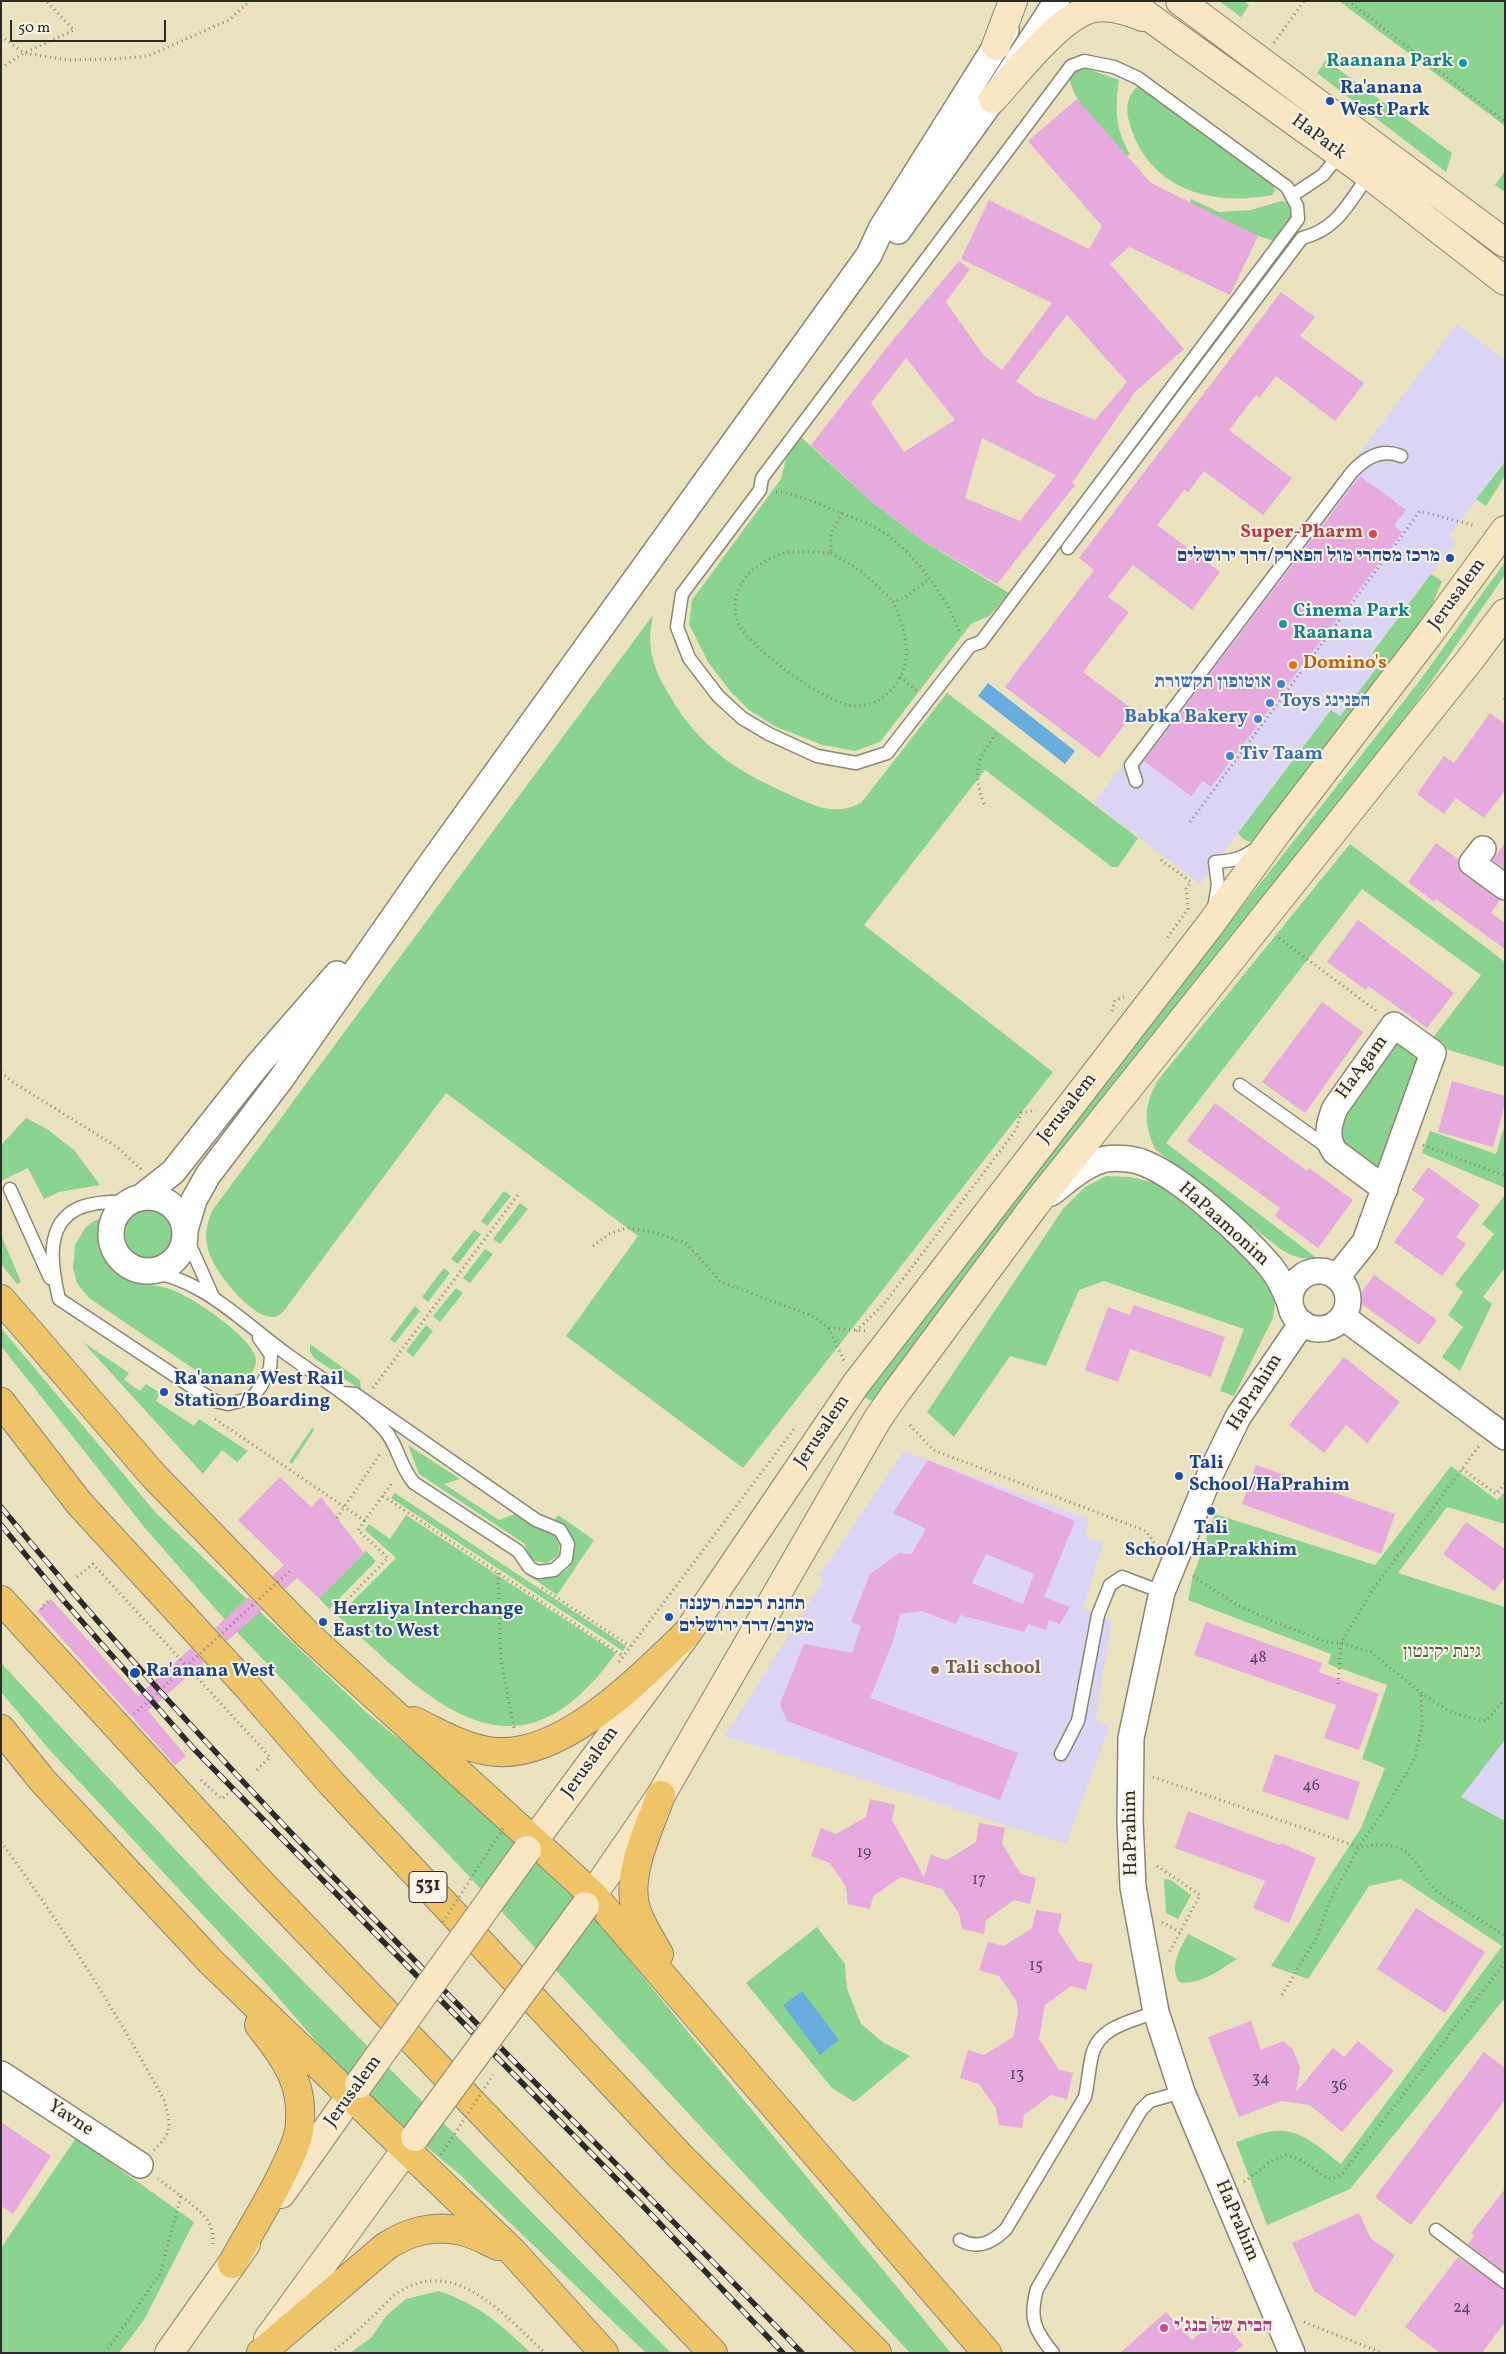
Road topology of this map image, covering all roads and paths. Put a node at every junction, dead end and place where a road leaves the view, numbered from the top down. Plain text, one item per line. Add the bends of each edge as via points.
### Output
1 (250, 1) edge
2 (1013, 1) edge
3 (1025, 1) edge
4 (1057, 1) edge
5 (1127, 1) edge
6 (1180, 1) edge
7 (1304, 1) edge
8 (1348, 1) edge
9 (47, 2) edge
10 (1155, 21) junction
11 (1284, 30) dead end
12 (1, 36) edge
13 (996, 46) junction
14 (24, 54) junction
15 (1, 68) edge
16 (993, 99) junction
17 (1505, 122) edge
18 (1340, 154) junction
19 (1369, 175) junction
20 (1293, 195) junction
21 (1502, 235) edge
22 (869, 255) junction
23 (1505, 280) edge
24 (1401, 456) dead end
25 (760, 490) junction
26 (842, 513) junction
27 (1476, 526) dead end
28 (1505, 530) edge
29 (1068, 548) dead end
30 (831, 552) junction
31 (929, 578) junction
32 (893, 601) junction
33 (1505, 613) edge
34 (970, 646) junction
35 (998, 731) dead end
36 (1136, 781) dead end
37 (984, 804) dead end
38 (1190, 822) dead end
39 (1483, 849) dead end
40 (1161, 860) dead end
41 (425, 872) junction
42 (1505, 887) edge
43 (1271, 932) dead end
44 (1166, 940) dead end
45 (1127, 996) dead end
46 (1112, 1015) dead end
47 (1394, 1025) junction
48 (1, 1072) edge
49 (1240, 1085) dead end
50 (1040, 1109) dead end
51 (1404, 1138) junction
52 (1335, 1152) junction
53 (1505, 1176) edge
54 (10, 1189) dead end
55 (1385, 1190) junction
56 (520, 1192) dead end
57 (145, 1194) junction
58 (1035, 1205) junction
59 (185, 1232) junction
60 (593, 1246) dead end
61 (145, 1271) junction
62 (1337, 1276) junction
63 (213, 1297) junction
64 (1, 1299) edge
65 (60, 1299) junction
66 (1296, 1313) junction
67 (1343, 1317) junction
68 (246, 1322) junction
69 (856, 1330) dead end
70 (844, 1361) junction
71 (838, 1368) dead end
72 (371, 1390) dead end
73 (342, 1393) junction
74 (850, 1393) junction
75 (1, 1402) edge
76 (208, 1414) dead end
77 (799, 1422) dead end
78 (910, 1425) dead end
79 (1505, 1437) edge
80 (1479, 1446) dead end
81 (381, 1453) dead end
82 (1462, 1469) junction
83 (392, 1483) dead end
84 (1505, 1483) edge
85 (383, 1496) junction
86 (344, 1507) junction
87 (337, 1518) dead end
88 (365, 1521) junction
89 (1160, 1552) dead end
90 (290, 1571) dead end
91 (498, 1572) junction
92 (1193, 1576) dead end
93 (77, 1577) dead end
94 (1162, 1592) junction
95 (50, 1599) dead end
96 (1, 1600) edge
97 (41, 1607) dead end
98 (332, 1614) dead end
99 (688, 1632) junction
100 (1342, 1643) junction
101 (623, 1656) junction
102 (186, 1666) junction
103 (615, 1667) dead end
104 (1338, 1684) dead end
105 (1421, 1693) junction
106 (1505, 1699) edge
107 (1503, 1705) edge
108 (386, 1708) junction
109 (134, 1714) dead end
110 (1, 1729) edge
111 (515, 1734) dead end
112 (1061, 1754) dead end
113 (254, 1773) dead end
114 (1152, 1776) dead end
115 (233, 1789) dead end
116 (661, 1795) junction
117 (222, 1799) dead end
118 (1, 1842) edge
119 (531, 1845) junction
120 (1359, 1847) junction
121 (1157, 1866) dead end
122 (589, 1900) junction
123 (1161, 1922) dead end
124 (1180, 1932) junction
125 (1505, 1936) edge
126 (1165, 1960) dead end
127 (211, 1962) junction
128 (1505, 1962) edge
129 (1282, 1995) dead end
130 (688, 2005) junction
131 (1156, 2012) junction
132 (1, 2074) edge
133 (355, 2090) junction
134 (1182, 2092) junction
135 (411, 2144) junction
136 (140, 2165) junction
137 (181, 2196) junction
138 (1226, 2196) junction
139 (1436, 2230) dead end
140 (960, 2240) dead end
141 (512, 2251) junction
142 (222, 2254) junction
143 (1505, 2282) edge
144 (1273, 2309) junction
145 (105, 2353) edge
146 (169, 2353) edge
147 (260, 2353) edge
148 (331, 2353) edge
149 (545, 2353) edge
150 (604, 2353) edge
151 (713, 2353) edge
152 (877, 2353) edge
153 (987, 2353) edge
154 (1053, 2353) edge
155 (1292, 2353) edge
156 (1382, 2353) edge

1 - 14 path via 229,20 148,56 68,60
2 - 13 main road
3 - 13 street
4 - 16 street
5 - 10 main road, HaPark
6 - 21 main road, HaPark
7 - 11 path
8 - 17 path
9 - 14 path via 74,30
10 - 16 main road via 1112,8 1095,8 1072,17
10 - 18 main road, HaPark
12 - 14 path
13 - 22 street via 881,229
14 - 15 path
16 - 22 street via 893,237
18 - 19 main road, HaPark
18 - 20 lane via 1323,175
19 - 23 main road, HaPark
19 - 29 lane via 1333,224 1302,238
20 - 25 lane via 1287,187 1138,78 1100,63 1084,61 1072,66 762,478
20 - 34 lane via 1298,219 1291,231 981,642
22 - 41 street
24 - 36 lane via 1392,452 1369,457 1352,472 1131,765
25 - 26 path via 781,492
25 - 34 lane via 682,594 677,627 689,658 718,696 742,718 817,756 856,763 887,753
26 - 30 path via 831,532
26 - 31 path via 890,537
27 - 38 path via 1420,511
28 - 74 main road, Jerusalem via 1210,925
30 - 32 path via 864,573
30 - 32 path via 788,552 759,564 738,590 734,603 739,624 753,644 790,674 832,699 854,706 876,703 898,682 904,667 907,645 903,624
31 - 32 path via 904,598
31 - 34 path via 944,600 961,636
33 - 58 main road, Jerusalem
35 - 37 path via 978,761 976,775
39 - 42 street via 1472,863
40 - 44 path via 1190,882 1186,889 1188,909
41 - 57 street via 256,1067 188,1154
41 - 59 street via 280,1079 208,1175 194,1200
43 - 47 path
45 - 46 path via 1115,1000
47 - 51 street, HaAgam via 1433,1053
47 - 52 street, HaAgam via 1335,1108 1328,1133
48 - 57 path via 117,1147
49 - 52 lane
50 - 69 path via 1021,1114 1016,1130 884,1304
51 - 53 path
51 - 55 street, HaAgam
52 - 55 street
54 - 65 lane
55 - 62 street, HaAgam via 1365,1242
56 - 72 path
57 - 59 street via 174,1209
57 - 61 street via 123,1207 112,1228 115,1252 133,1268
57 - 65 lane via 79,1208 66,1218 52,1250
58 - 66 street, HaPaamonim via 1080,1172 1106,1159 1143,1162 1169,1176 1214,1212 1270,1267 1285,1288
58 - 116 main road, Jerusalem via 878,1420
59 - 61 street via 177,1257 157,1270
59 - 63 lane
60 - 70 path via 609,1234 627,1228 653,1232 686,1243 721,1282 815,1317 828,1328
61 - 63 lane via 166,1273
62 - 66 street via 1325,1271 1302,1276 1291,1293
62 - 67 street via 1348,1292 1348,1308
63 - 68 lane
64 - 108 highway via 153,1475 308,1635
65 - 68 lane via 192,1387 228,1404 252,1398 270,1368 271,1355
66 - 67 street via 1317,1329 1336,1324
66 - 94 street, HaPrahim via 1238,1417
67 - 79 street
68 - 73 lane
70 - 71 path
70 - 74 path
73 - 73 lane via 389,1434 407,1475 414,1482 518,1551 525,1562 538,1572 554,1570 566,1559 568,1544 560,1530 536,1520 355,1394
74 - 99 main road, Jerusalem
75 - 152 highway, 531 via 79,1503 332,1784 680,2156
76 - 86 path
77 - 101 path
78 - 89 path via 934,1450 1146,1531
80 - 82 path
81 - 86 path
82 - 84 path via 1496,1494
82 - 100 path via 1374,1588
83 - 85 path
85 - 88 path
85 - 91 path
86 - 87 path
86 - 88 path
88 - 98 path via 358,1530 388,1558
90 - 102 path, bridge
91 - 101 path
91 - 111 path via 501,1661
92 - 100 path via 1237,1605 1326,1642
93 - 102 path via 93,1564
94 - 112 lane via 1122,1578 1110,1585 1098,1615 1078,1722
94 - 131 street, HaPrahim via 1131,1738 1130,1821 1134,1887
95 - 97 path
96 - 151 highway via 258,1882
99 - 108 highway via 617,1700 584,1723 547,1742 518,1751 489,1752 469,1746
99 - 119 main road, Jerusalem
100 - 104 path
100 - 105 path via 1371,1652
101 - 103 path
102 - 109 path, bridge
102 - 113 path via 270,1757
105 - 107 path via 1452,1713 1486,1721
105 - 120 path via 1422,1726 1415,1758
106 - 107 path
108 - 119 highway
110 - 127 highway via 42,1780
114 - 120 path
115 - 117 path
116 - 122 main road, Jerusalem
116 - 130 highway via 642,1844 634,1886 635,1903 640,1920
118 - 136 path via 101,1989 164,2100 170,2120 166,2139
119 - 122 highway
119 - 133 main road, Jerusalem, bridge
120 - 125 path via 1382,1844 1401,1849 1413,1858 1437,1891
120 - 129 path via 1330,1900 1317,1937
121 - 124 path via 1200,1895
122 - 130 highway
122 - 135 main road, Jerusalem, bridge
123 - 124 path
124 - 126 path
127 - 133 highway
127 - 142 highway via 277,2048 296,2083 300,2109 297,2138 282,2171
128 - 138 path via 1342,2174 1327,2178 1299,2159 1286,2155 1273,2160
130 - 153 highway
131 - 134 street, HaPrahim
131 - 140 lane via 1107,2032 1097,2041 1085,2097 1006,2229 995,2240 982,2245 966,2244
132 - 136 street, Yavne
133 - 135 highway
133 - 142 main road, Jerusalem
134 - 138 street, HaPrahim
134 - 154 lane via 1150,2101 1141,2110 1037,2289 1032,2308 1036,2329
135 - 141 highway
135 - 147 main road, Jerusalem
136 - 137 path
137 - 142 path via 208,2218
137 - 145 path via 160,2274
138 - 144 street, HaPrahim
139 - 143 lane
141 - 147 highway via 462,2231 430,2229 401,2236
141 - 150 highway
142 - 146 main road, Jerusalem
144 - 155 street, HaPrahim
144 - 156 path
148 - 149 path via 399,2292 424,2282 444,2281 465,2286 487,2300

